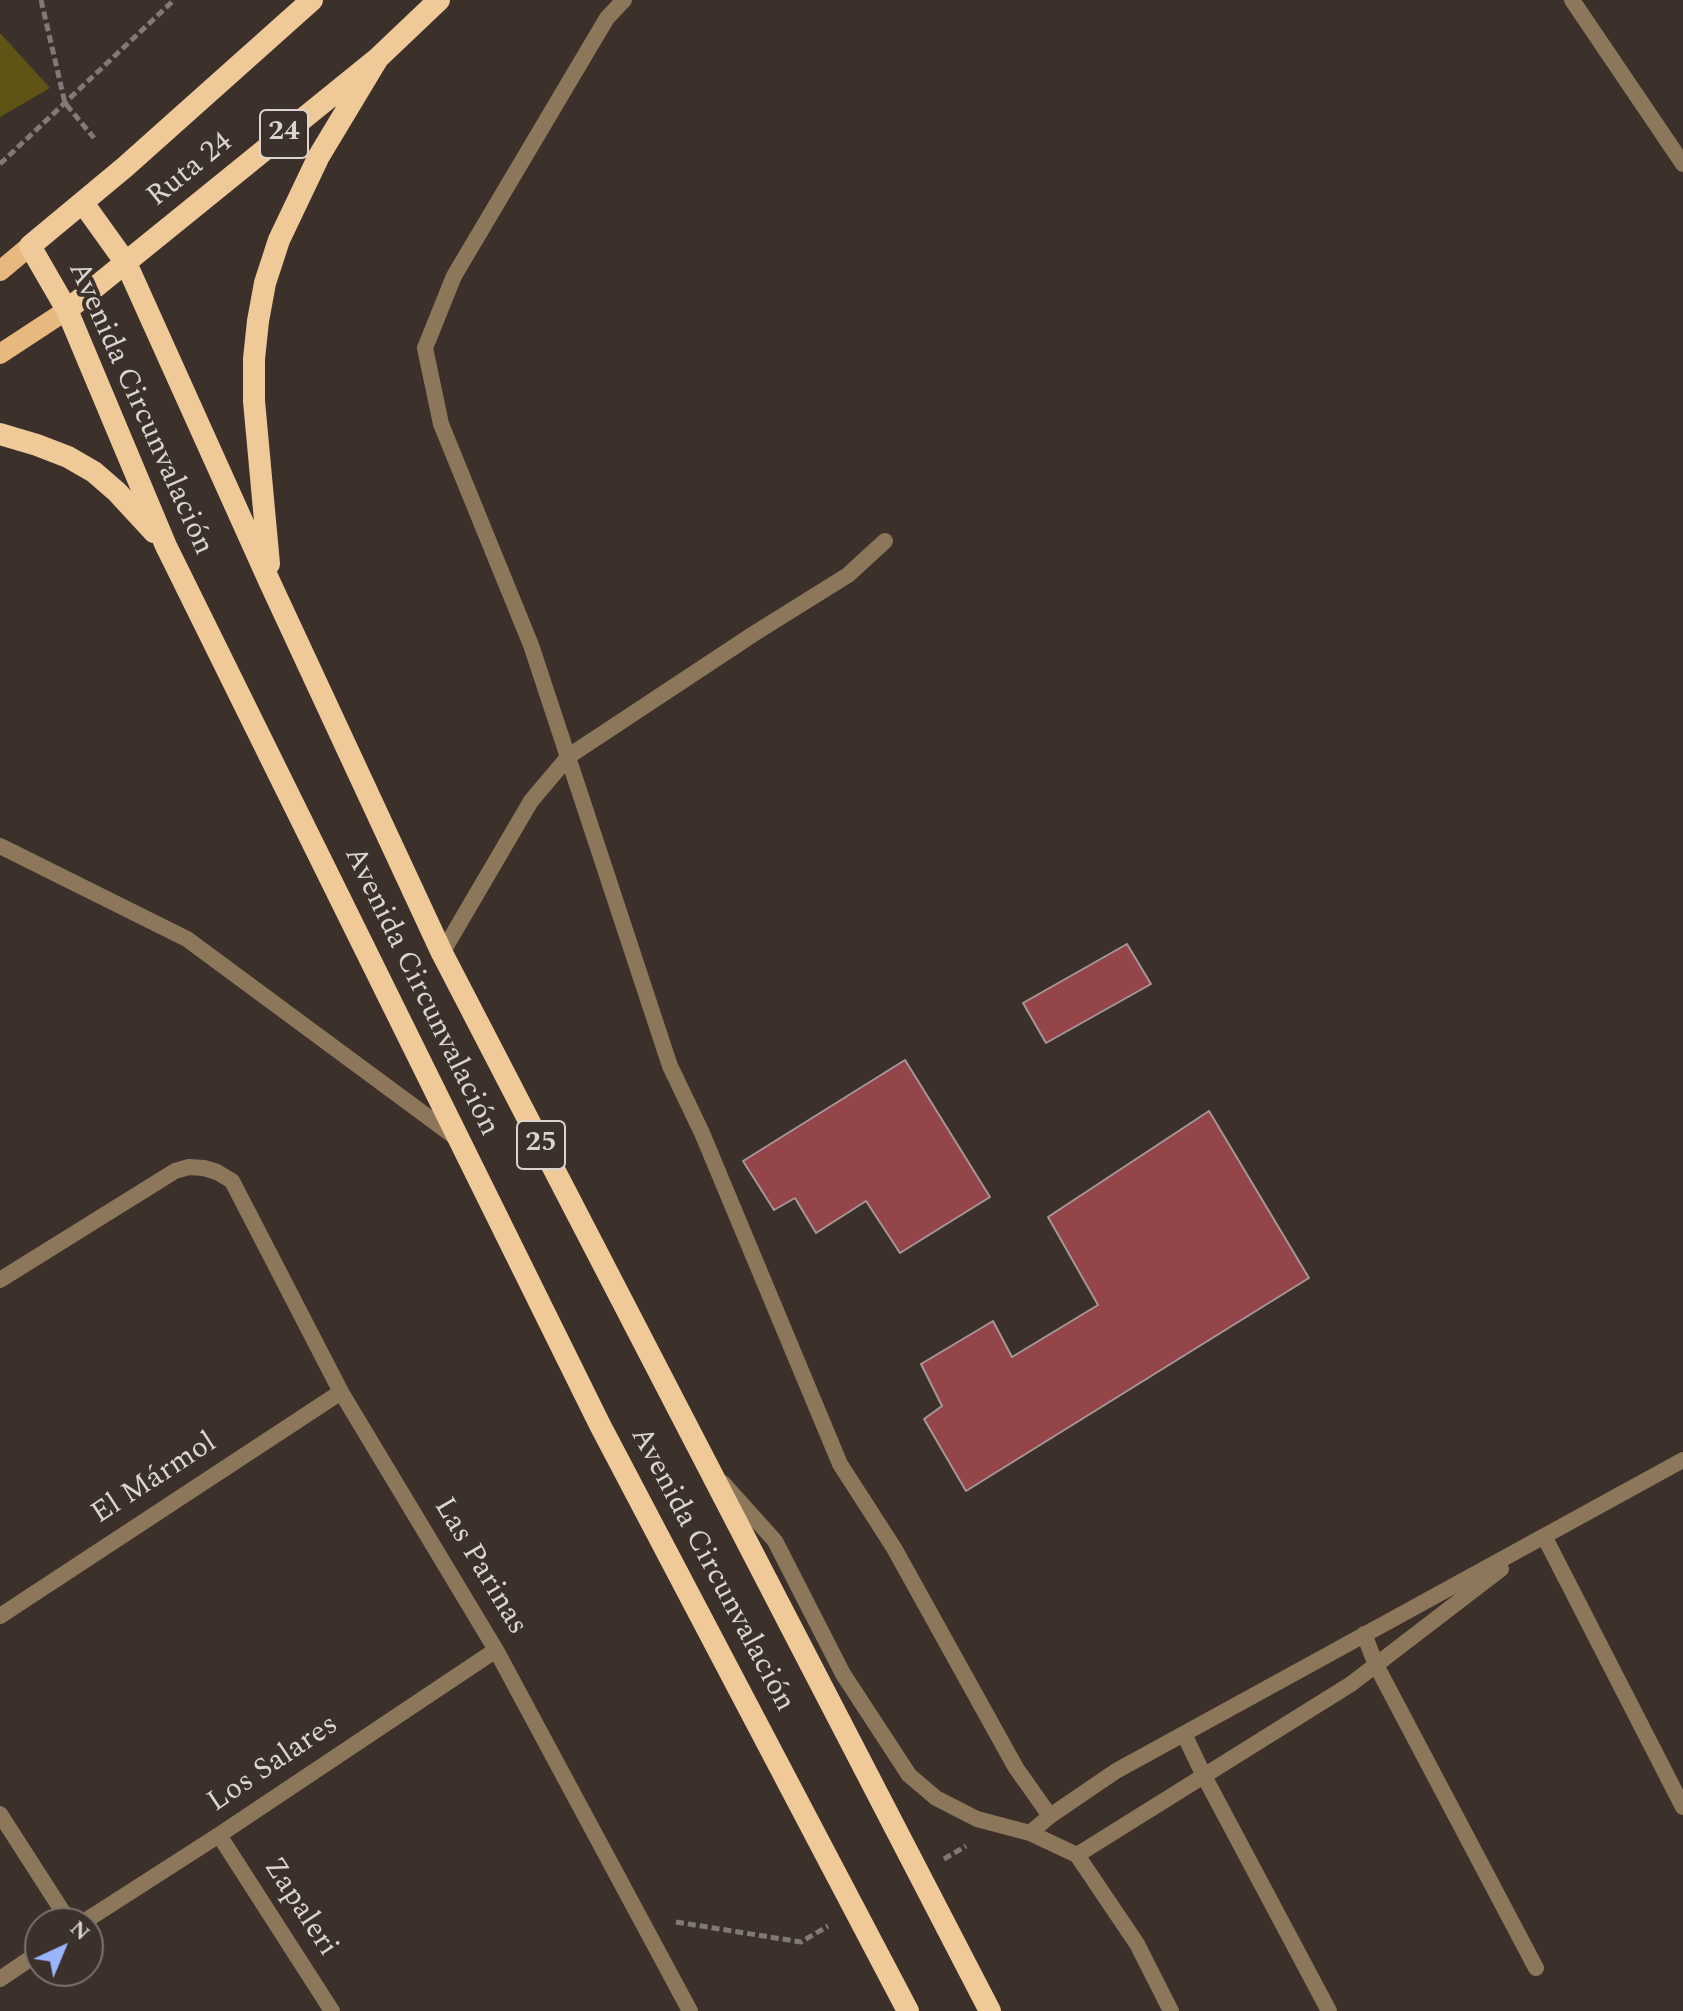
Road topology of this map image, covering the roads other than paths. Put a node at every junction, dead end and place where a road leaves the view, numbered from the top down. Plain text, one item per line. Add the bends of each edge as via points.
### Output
1 (312, 0) edge
2 (439, 0) edge
3 (624, 0) edge
4 (1572, 0) edge
5 (378, 58) junction
6 (1683, 164) edge
7 (83, 203) junction
8 (30, 246) junction
9 (126, 263) junction
10 (0, 271) edge
11 (67, 310) junction
12 (0, 354) edge
13 (0, 434) edge
14 (885, 541) dead end
15 (166, 546) junction
16 (271, 585) junction
17 (569, 756) junction
18 (0, 846) edge
19 (442, 953) junction
20 (460, 1141) junction
21 (0, 1280) edge
22 (341, 1392) junction
23 (1683, 1460) edge
24 (705, 1464) junction
25 (1544, 1536) junction
26 (0, 1616) edge
27 (1364, 1634) junction
28 (496, 1650) junction
29 (1376, 1665) junction
30 (1184, 1734) junction
31 (1204, 1776) junction
32 (1683, 1807) edge
33 (0, 1814) edge
34 (1050, 1816) junction
35 (1030, 1833) junction
36 (219, 1835) junction
37 (1077, 1855) junction
38 (60, 1907) edge
39 (104, 1909) edge
40 (24, 1963) edge
41 (1536, 1968) dead end
42 (0, 1979) edge
43 (332, 2011) edge
44 (690, 2011) edge
45 (908, 2011) edge
46 (990, 2011) edge
47 (1171, 2011) edge
48 (1329, 2011) edge

1 - 7 highway, Ruta 24
2 - 5 highway, Ruta 24 / 24
3 - 17 street via 607,18 454,276 425,348 441,424 531,645
4 - 6 street
5 - 9 highway, Ruta 24 / 24
5 - 16 highway via 319,156 265,283 254,401
7 - 8 highway, Ruta 24
7 - 9 highway, Avenida Circunvalación / 25
8 - 10 main road
8 - 11 highway, Avenida Circunvalación / 25
9 - 11 highway, Ruta 24
9 - 16 highway, Avenida Circunvalación / 25
11 - 12 main road
11 - 15 highway, Avenida Circunvalación / 25
13 - 15 highway via 94,472
14 - 17 street via 848,575
15 - 20 highway, Avenida Circunvalación / 25
16 - 19 highway, Avenida Circunvalación / 25
17 - 19 street via 531,801
17 - 34 street via 670,1066 840,1464 894,1548 1016,1768
18 - 20 street via 187,939
19 - 24 highway, Avenida Circunvalación / 25
20 - 45 highway, Avenida Circunvalación / 25 via 600,1425
21 - 22 street, Las Parinas via 175,1171 189,1167 217,1172 232,1181
22 - 26 street, El Mármol
22 - 28 street, Las Parinas
23 - 25 street
24 - 35 street, Avenida Circunvalación via 775,1541 843,1674 909,1775 936,1798 977,1819
24 - 46 highway, Avenida Circunvalación / 25
25 - 27 street
25 - 29 street
25 - 32 street
27 - 29 street
27 - 30 street
28 - 36 street, Los Salares
28 - 44 street, Las Parinas
29 - 31 street
29 - 41 street
30 - 31 street
30 - 34 street
31 - 37 street
31 - 48 street
33 - 38 street
34 - 35 street
35 - 37 street, Avenida Circunvalación
36 - 39 street, Los Salares
36 - 43 street, Zapaleri
37 - 47 street via 1137,1944
40 - 42 street

